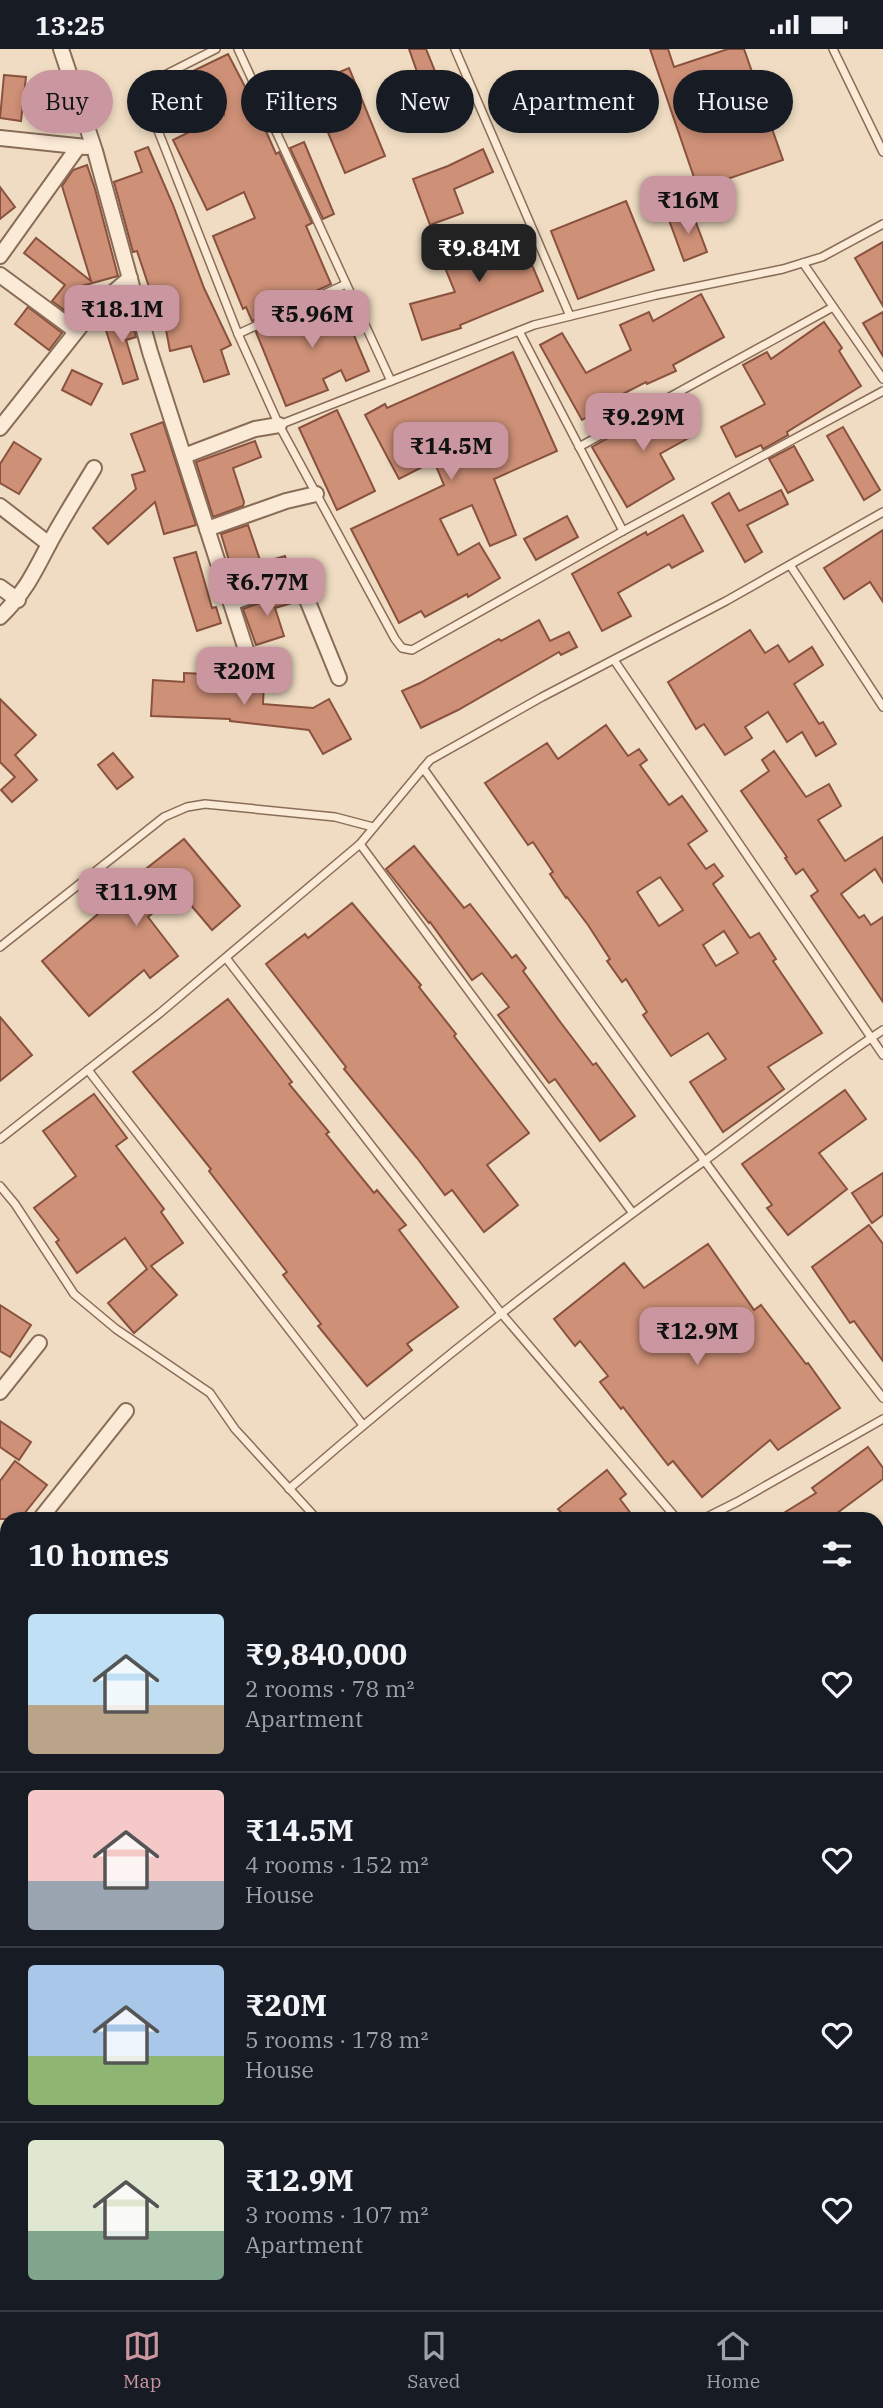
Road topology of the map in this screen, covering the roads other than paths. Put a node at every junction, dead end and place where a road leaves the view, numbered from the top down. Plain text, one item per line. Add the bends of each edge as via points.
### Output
1 (61, 49) edge
2 (216, 49) edge
3 (239, 49) edge
4 (455, 49) edge
5 (833, 49) edge
6 (0, 138) edge
7 (78, 147) junction
8 (94, 147) junction
9 (883, 152) edge
10 (883, 224) edge
11 (0, 256) edge
12 (803, 263) junction
13 (0, 275) edge
14 (130, 278) junction
15 (346, 284) junction
16 (833, 307) junction
17 (570, 316) junction
18 (76, 331) junction
19 (519, 331) junction
20 (239, 334) junction
21 (883, 379) edge
22 (391, 381) junction
23 (883, 391) edge
24 (279, 425) junction
25 (0, 428) edge
26 (579, 447) junction
27 (184, 456) junction
28 (94, 468) dead end
29 (316, 494) junction
30 (0, 506) edge
31 (883, 512) edge
32 (207, 529) junction
33 (623, 531) junction
34 (49, 544) junction
35 (790, 565) junction
36 (0, 587) edge
37 (18, 600) junction
38 (231, 603) junction
39 (0, 617) edge
40 (614, 660) junction
41 (250, 661) dead end
42 (339, 678) dead end
43 (883, 707) edge
44 (424, 768) junction
45 (373, 827) junction
46 (360, 844) junction
47 (0, 947) edge
48 (226, 958) junction
49 (883, 1030) edge
50 (872, 1038) junction
51 (883, 1055) edge
52 (88, 1070) junction
53 (0, 1139) edge
54 (704, 1161) junction
55 (0, 1186) edge
56 (632, 1212) junction
57 (500, 1313) junction
58 (39, 1342) dead end
59 (0, 1392) edge
60 (883, 1398) edge
61 (126, 1411) dead end
62 (883, 1419) edge
63 (363, 1425) junction
64 (289, 1489) junction
65 (46, 1512) edge
66 (310, 1512) edge
67 (671, 1512) edge
68 (716, 1512) edge

1 - 8 street
2 - 20 lane via 151,82 146,100
3 - 15 lane
4 - 17 lane
5 - 9 lane
6 - 7 street
7 - 8 street
7 - 11 street
8 - 14 street
10 - 12 lane
12 - 16 lane
12 - 17 lane
13 - 18 street
14 - 18 street via 95,307
14 - 27 street
15 - 20 lane
15 - 22 lane
16 - 21 lane
16 - 26 lane
17 - 19 lane
18 - 25 street
19 - 22 lane
19 - 26 lane
20 - 24 lane
22 - 24 lane
23 - 33 lane
24 - 27 street via 255,429
24 - 29 lane
26 - 33 lane
27 - 32 street
28 - 34 street
29 - 32 street
29 - 33 lane via 395,639 402,648 412,650
30 - 34 street
31 - 35 lane
32 - 38 street
34 - 37 street
35 - 40 lane
35 - 43 lane
36 - 37 street
37 - 39 street
38 - 41 street
38 - 42 street via 299,580
40 - 44 lane via 430,760
40 - 50 lane
44 - 45 lane
44 - 54 lane
45 - 46 lane
45 - 47 lane via 335,817 205,804 187,807 164,817
46 - 48 lane
46 - 56 lane
48 - 52 lane
48 - 57 lane
49 - 50 lane
50 - 51 lane
50 - 54 lane
52 - 53 lane
52 - 63 lane
54 - 56 lane
54 - 60 lane
55 - 64 lane via 75,1294 116,1329 210,1393 235,1429
56 - 57 lane
57 - 63 lane
57 - 67 lane
58 - 59 street
61 - 65 street
62 - 68 lane
63 - 64 lane
64 - 66 lane

